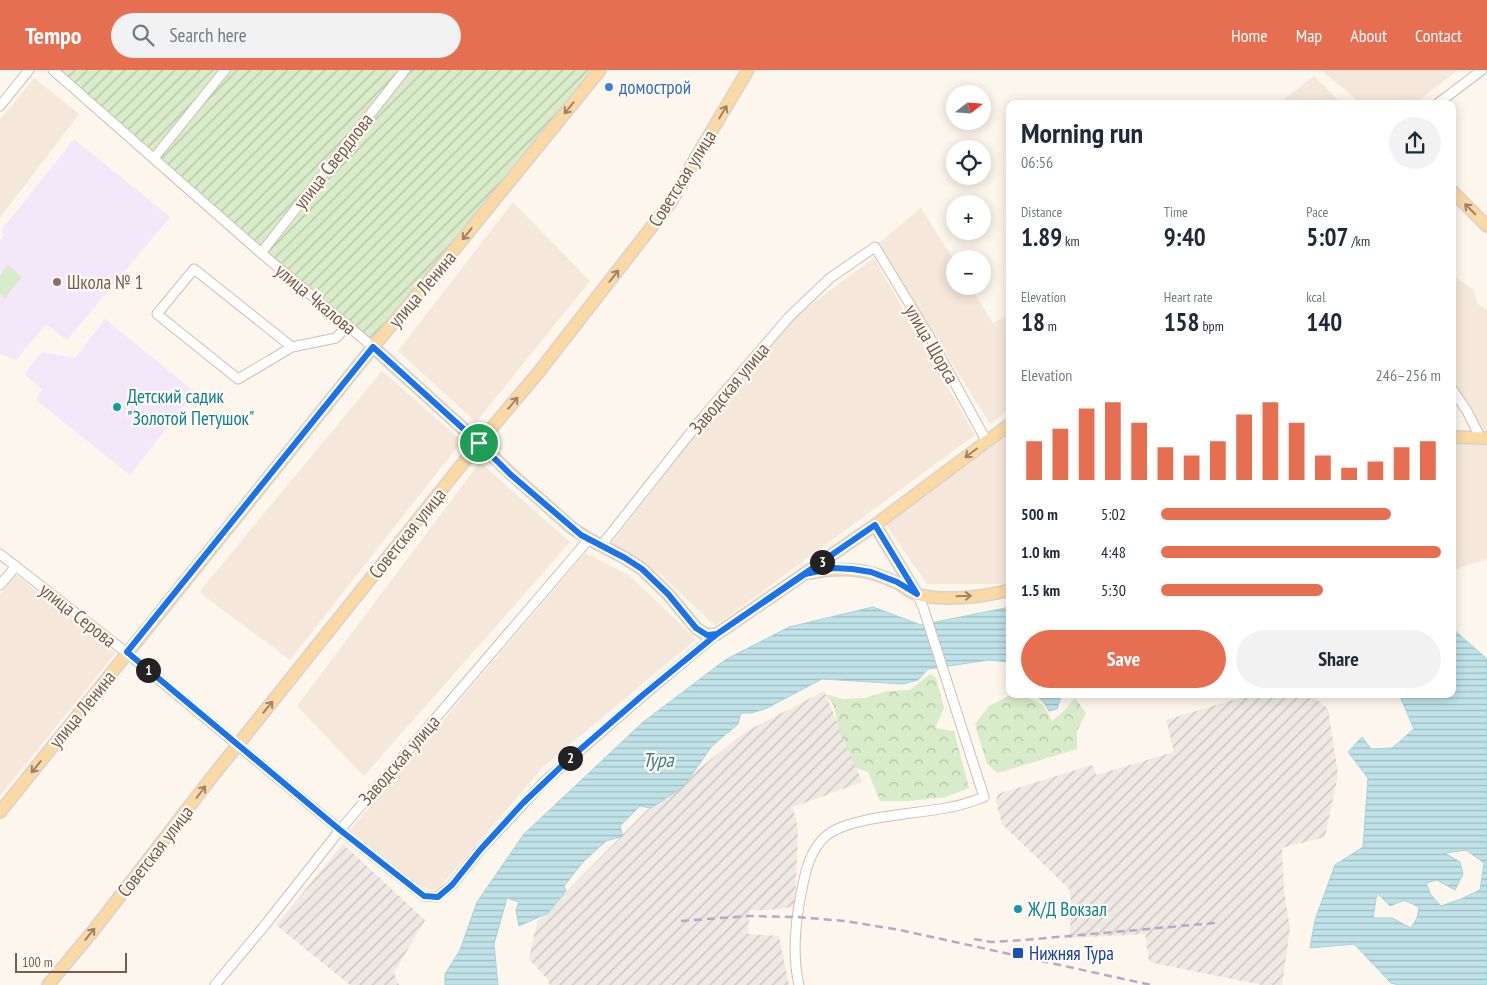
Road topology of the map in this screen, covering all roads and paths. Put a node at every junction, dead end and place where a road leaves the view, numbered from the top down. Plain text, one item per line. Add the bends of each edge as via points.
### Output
1 (29, 70) edge
2 (52, 70) edge
3 (225, 70) edge
4 (405, 70) edge
5 (600, 70) edge
6 (748, 70) edge
7 (1482, 70) edge
8 (1442, 100) edge
9 (0, 106) edge
10 (154, 158) junction
11 (1456, 196) edge
12 (1487, 226) edge
13 (875, 247) joint
14 (261, 253) junction
15 (348, 325) junction
16 (292, 347) junction
17 (373, 347) junction
18 (1456, 395) edge
19 (1006, 427) edge
20 (1456, 437) edge
21 (1483, 437) edge
22 (987, 442) junction
23 (479, 443) junction
24 (875, 525) junction
25 (589, 539) junction
26 (601, 546) junction
27 (0, 554) edge
28 (16, 566) junction
29 (805, 574) junction
30 (0, 585) edge
31 (1006, 591) edge
32 (917, 594) junction
33 (717, 634) junction
34 (127, 652) junction
35 (238, 745) junction
36 (0, 812) edge
37 (340, 830) junction
38 (48, 985) edge
39 (215, 985) edge
40 (799, 985) edge

1 - 9 street
2 - 10 street, улица Чкалова
3 - 10 street
4 - 14 street, улица Свердлова
5 -> 17 main road, улица Ленина
23 -> 6 main road, Советская улица via 538,373 671,202
7 - 8 street
10 - 14 street, улица Чкалова
12 -> 11 main road
13 - 22 street, улица Щорса
13 - 26 street, Заводская улица via 830,278 789,318 703,417
14 - 15 street, улица Чкалова
15 - 16 street via 336,338
15 - 17 street, улица Чкалова
16 - 16 street via 194,269 157,314 238,379
17 - 23 main road, улица Чкалова
17 - 34 main road, улица Ленина
18 - 21 street
19 - 22 main road
20 - 21 main road
22 -> 24 main road
23 - 25 main road, улица Чкалова via 510,474
35 -> 23 main road, Советская улица
24 - 29 main road
24 - 32 main road
25 - 26 main road, улица Чкалова
25 - 37 street, Заводская улица
26 - 33 main road, улица Чкалова via 646,573 696,628 707,635
27 - 28 street, улица Серова
28 - 30 street
28 - 34 street, улица Серова
29 - 32 main road via 834,568 871,572
29 - 33 main road
32 -> 31 main road via 966,597
32 - 40 street via 984,797 951,807 858,822 825,836 807,866 796,917 795,956
33 - 37 street, улица Серова via 544,782 438,897 424,896
34 - 35 street, улица Серова
34 -> 36 main road, улица Ленина
35 - 37 street, улица Серова
38 -> 35 main road, Советская улица
37 - 39 street, Заводская улица

